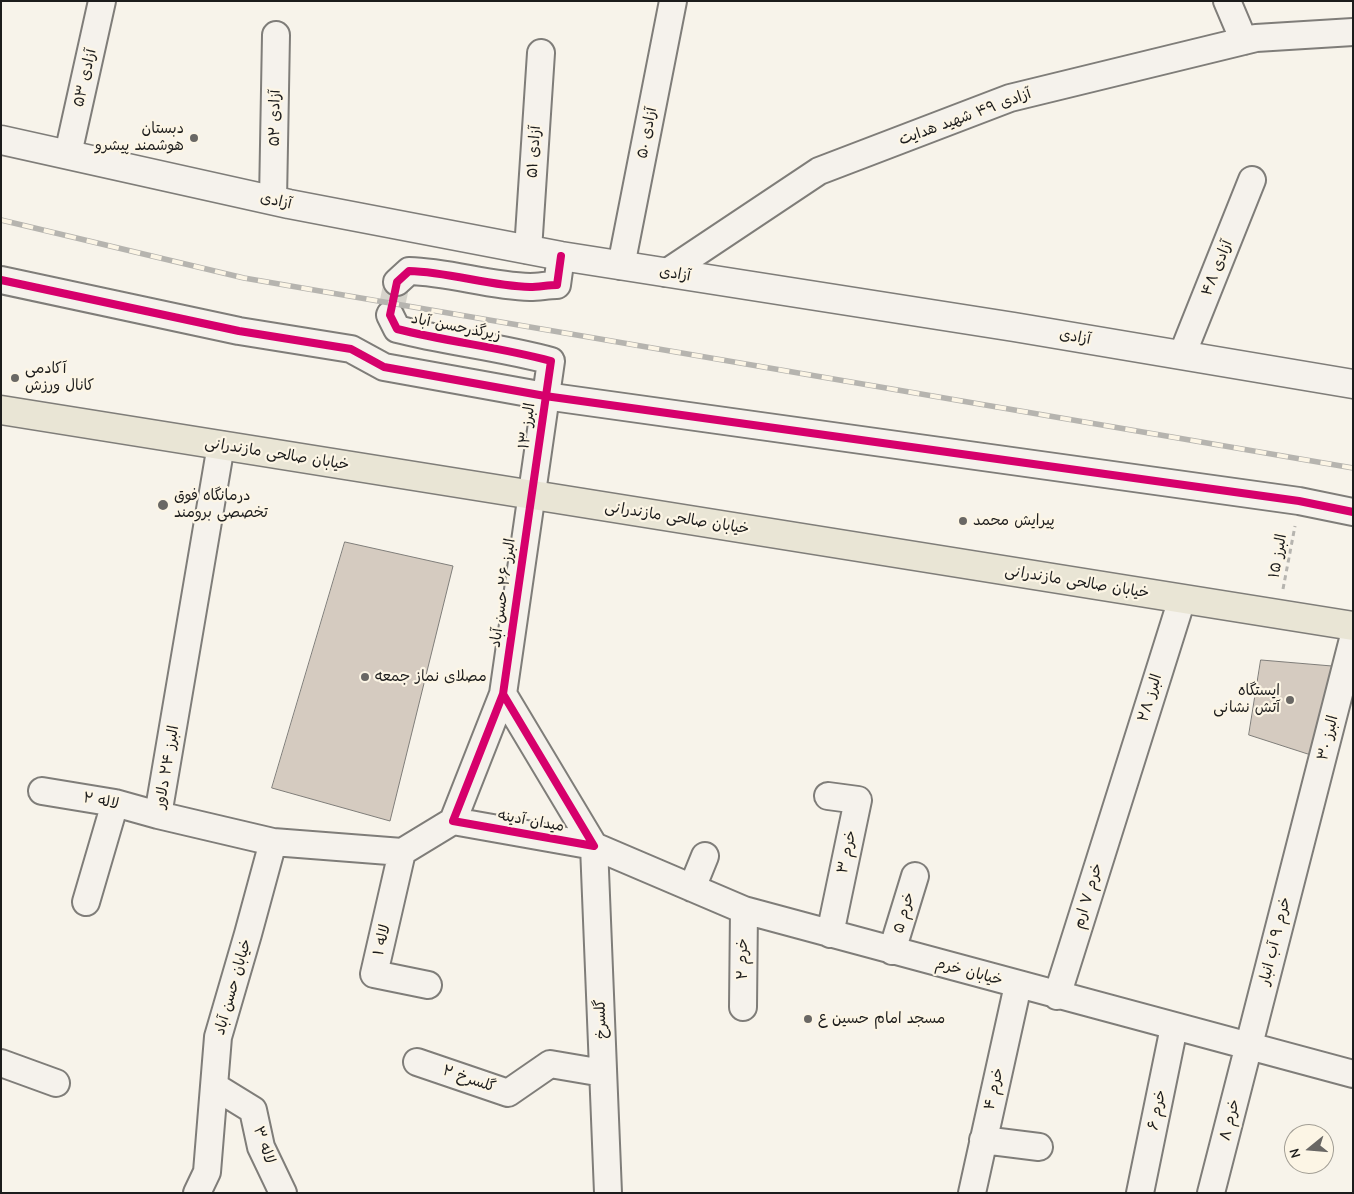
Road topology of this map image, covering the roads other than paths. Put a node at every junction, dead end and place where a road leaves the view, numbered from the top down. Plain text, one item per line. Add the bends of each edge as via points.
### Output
1 (102, 1) edge
2 (673, 1) edge
3 (1227, 1) edge
4 (1353, 32) edge
5 (276, 35) dead end
6 (1244, 41) junction
7 (541, 53) dead end
8 (1, 140) edge
9 (68, 154) junction
10 (1252, 180) dead end
11 (273, 200) junction
12 (528, 250) junction
13 (561, 256) junction
14 (621, 266) junction
15 (666, 273) junction
16 (1, 280) edge
17 (397, 282) dead end
18 (390, 315) dead end
19 (1182, 355) junction
20 (551, 361) joint
21 (1353, 384) edge
22 (545, 396) junction
23 (1, 410) edge
24 (221, 445) junction
25 (530, 494) junction
26 (1353, 512) edge
27 (1182, 599) junction
28 (1353, 626) edge
29 (1353, 639) edge
30 (503, 694) junction
31 (42, 791) dead end
32 (828, 796) dead end
33 (1119, 797) joint
34 (115, 803) junction
35 (158, 816) junction
36 (453, 821) junction
37 (1302, 836) joint
38 (273, 842) junction
39 (594, 846) junction
40 (402, 852) junction
41 (705, 856) dead end
42 (915, 876) dead end
43 (692, 888) junction
44 (86, 902) dead end
45 (744, 910) junction
46 (830, 934) junction
47 (892, 951) junction
48 (428, 985) dead end
49 (1018, 985) junction
50 (1058, 996) junction
51 (743, 1007) dead end
52 (1174, 1027) junction
53 (1248, 1046) junction
54 (417, 1062) dead end
55 (1, 1063) edge
56 (603, 1073) junction
57 (1353, 1074) edge
58 (56, 1083) dead end
59 (214, 1086) junction
60 (983, 1140) junction
61 (1039, 1147) dead end
62 (197, 1193) edge
63 (283, 1193) edge
64 (608, 1193) edge
65 (972, 1193) edge
66 (1140, 1193) edge
67 (1211, 1193) edge

1 - 9 street, آزادی ۵۳
2 - 14 street, آزادی ۵۰
3 - 6 street
4 - 6 street, آزادی ۴۹ شهید هدایت
5 - 11 street, آزادی ۵۲
6 - 15 street, آزادی ۴۹ شهید هدایت via 1010,98 820,171
7 - 12 street, آزادی ۵۱
8 - 9 main road, آزادی
9 - 11 main road, آزادی
10 - 19 street, آزادی ۴۸
11 - 12 main road, آزادی
12 - 13 main road, آزادی
13 - 14 main road, آزادی
13 - 17 street via 557,285 530,287 409,271
14 - 15 main road, آزادی
15 - 19 main road, آزادی
16 - 22 street via 239,331 352,349 384,367
18 - 20 street, زیرگذرحسن آباد via 397,329
19 - 21 main road, آزادی
20 - 22 street, البرز ۱۳
22 - 25 street, البرز ۱۳
22 - 26 street via 1299,501
23 - 24 main road, خیابان صالحی مازندرانی
24 - 25 main road, خیابان صالحی مازندرانی
24 - 35 street, البرز ۲۴ دلاور
25 - 27 main road, خیابان صالحی مازندرانی
25 - 30 street, البرز ۲۶ حسن آباد
27 - 28 main road, خیابان صالحی مازندرانی
27 - 33 street, البرز ۲۸
29 - 37 street, البرز ۳۰
30 - 36 street
30 - 39 street, میدان آدینه
31 - 34 street, لاله ۲
32 - 46 street, خرم ۳ via 858,800
33 - 50 street, خرم ۷ ارم
34 - 35 street, لاله ۲
34 - 44 street
35 - 38 street, البرز ۲۴ دلاور
36 - 39 street, میدان آدینه
36 - 40 street
37 - 53 street, خرم ۹ آب انبار
38 - 40 street, البرز ۲۴ دلاور
38 - 59 street, خیابان حسن آباد via 218,1037
39 - 43 street, خیابان خرم
39 - 56 street, گلسرخ
40 - 48 street, لاله ۱ via 374,974
41 - 43 street
42 - 47 street, خرم ۵
43 - 45 street, خیابان خرم
45 - 46 street, خیابان خرم
45 - 51 street, خرم ۲
46 - 47 street, خیابان خرم
47 - 49 street, خیابان خرم
49 - 50 street, خیابان خرم
49 - 60 street, خرم ۴
50 - 52 street, خیابان خرم
52 - 53 street, خیابان خرم
52 - 66 street, خرم ۶
53 - 57 street, خیابان خرم
53 - 67 street, خرم ۸
54 - 56 street, گلسرخ ۲ via 508,1093 550,1064
55 - 58 street
56 - 64 street, گلسرخ
59 - 62 street, خیابان حسن آباد via 207,1172
59 - 63 street, لاله ۳ via 253,1110 262,1147
60 - 61 street
60 - 65 street, خرم ۴

